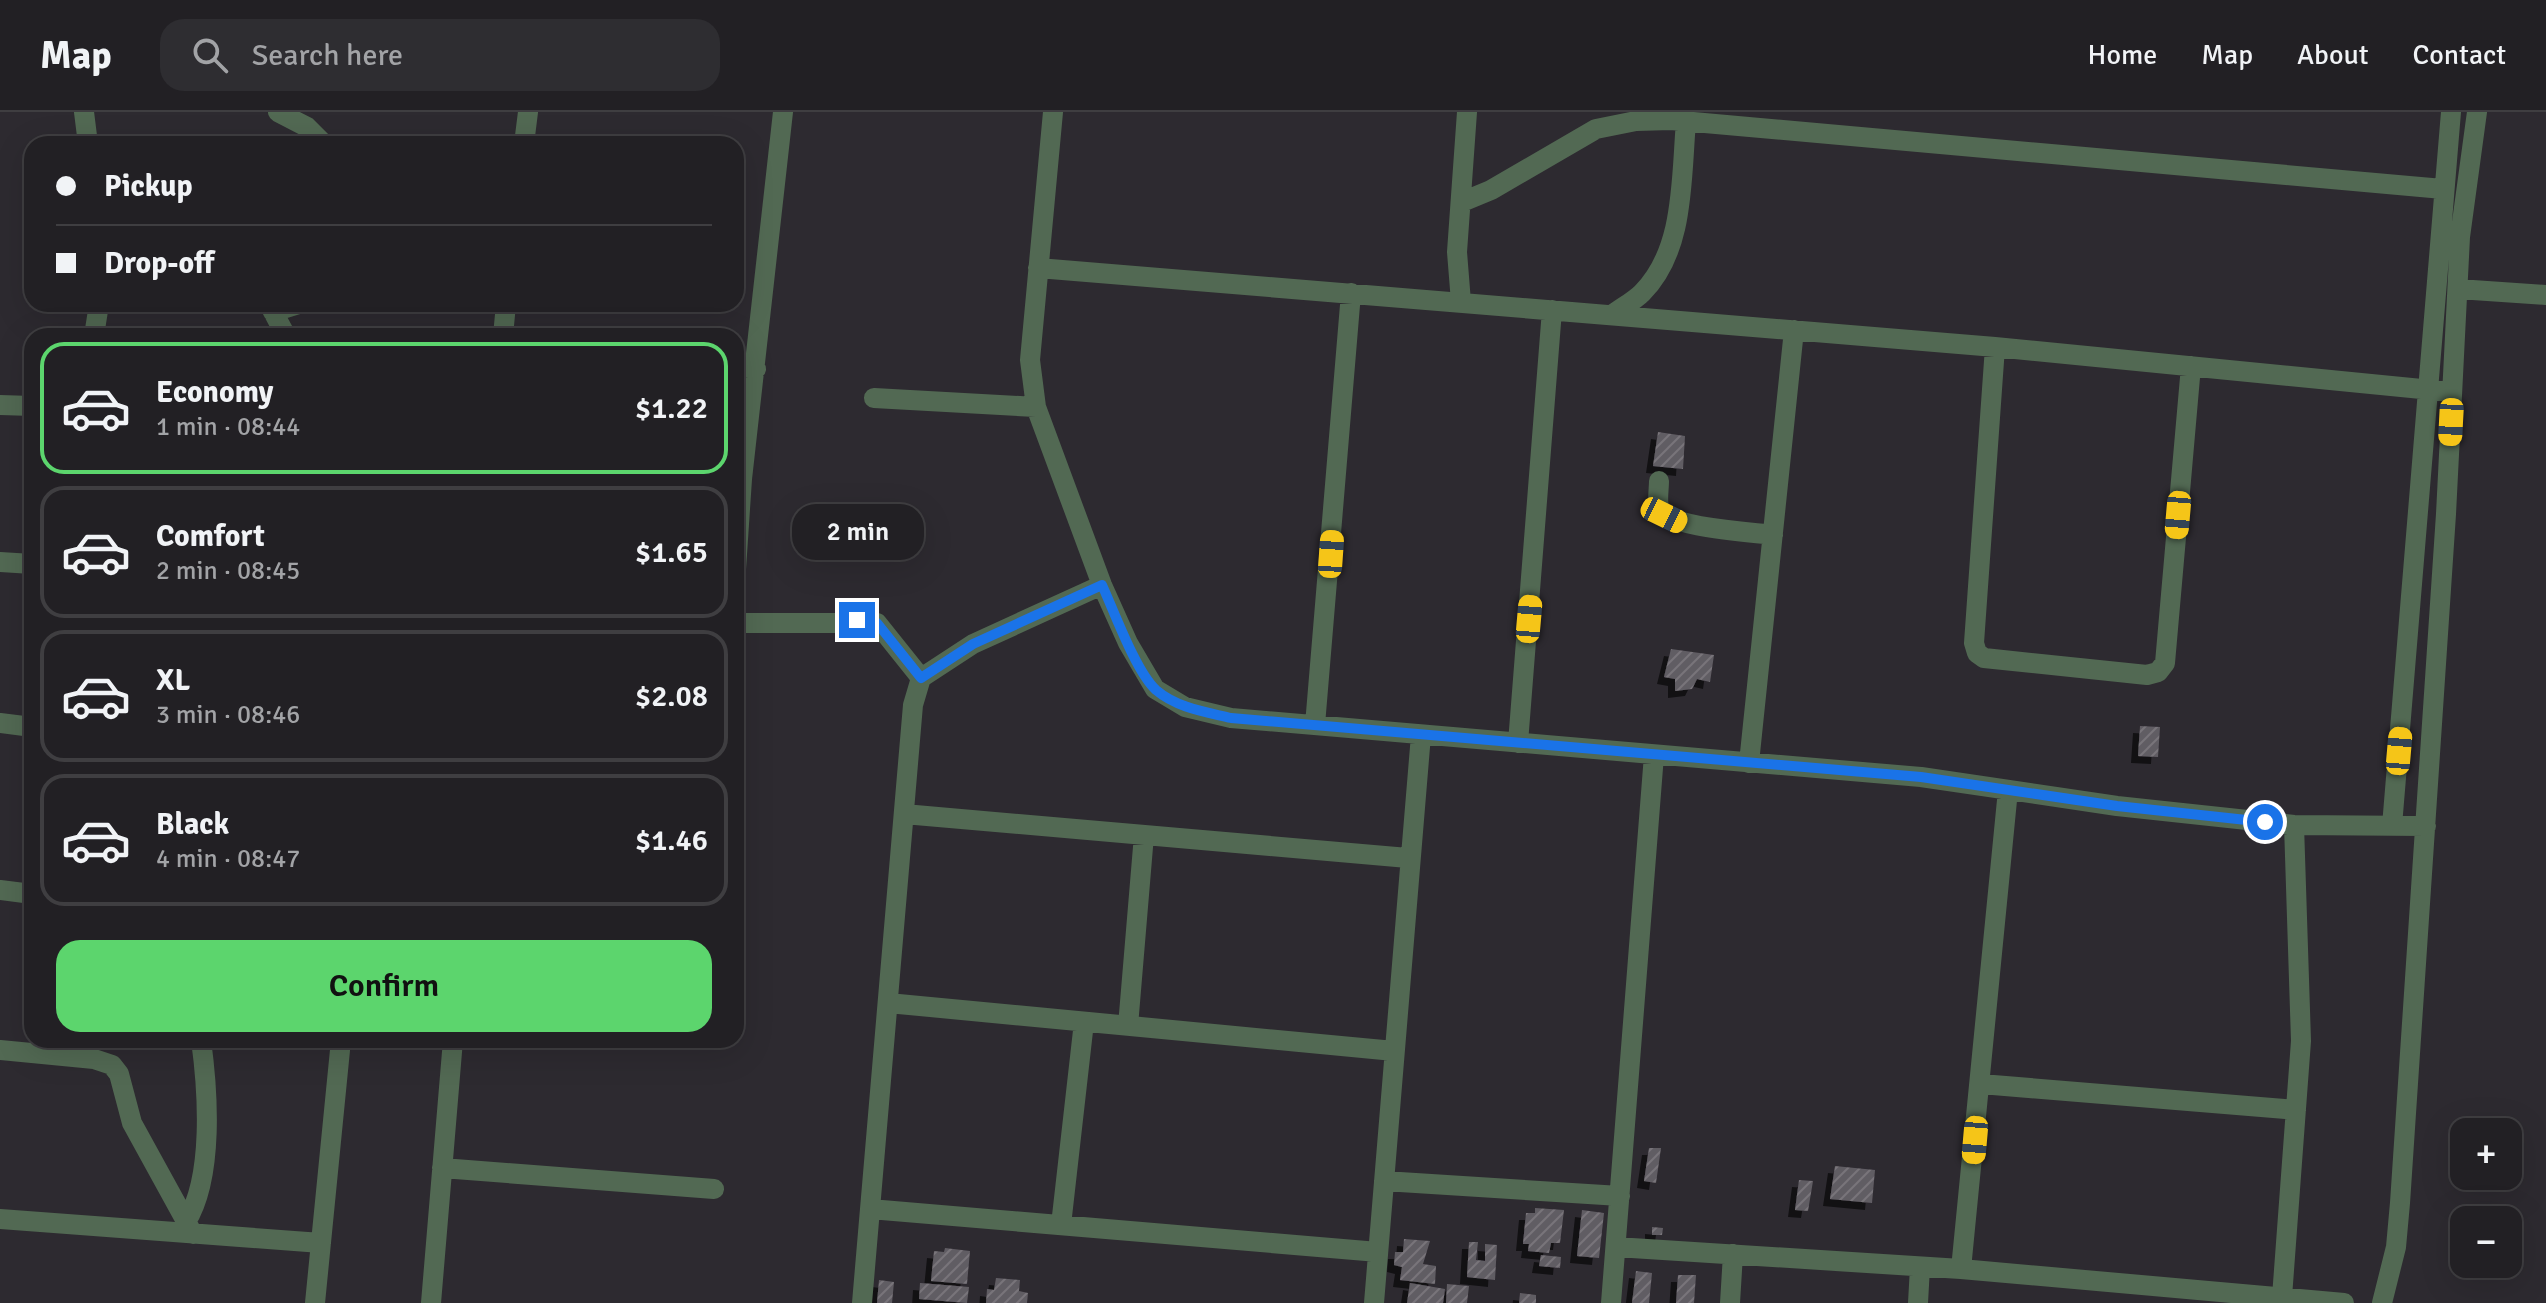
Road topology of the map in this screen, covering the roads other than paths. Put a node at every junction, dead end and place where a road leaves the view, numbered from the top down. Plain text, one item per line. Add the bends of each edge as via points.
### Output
1 (84, 112) edge
2 (278, 112) edge
3 (528, 112) edge
4 (783, 112) edge
5 (1053, 112) edge
6 (1467, 112) edge
7 (2451, 112) edge
8 (2477, 112) edge
9 (1676, 118) edge
10 (87, 136) edge
11 (316, 136) edge
12 (525, 136) edge
13 (2443, 189) junction
14 (1462, 202) junction
15 (1038, 268) junction
16 (2458, 289) junction
17 (1351, 293) junction
18 (2546, 295) edge
19 (1461, 302) junction
20 (1552, 310) junction
21 (1612, 315) junction
22 (1794, 330) junction
23 (1995, 347) junction
24 (2191, 366) junction
25 (746, 368) edge
26 (2427, 389) junction
27 (2452, 392) junction
28 (874, 398) dead end
29 (744, 404) edge
30 (0, 405) edge
31 (24, 406) edge
32 (1036, 407) junction
33 (1659, 481) dead end
34 (1773, 535) junction
35 (0, 562) edge
36 (24, 564) edge
37 (1102, 585) junction
38 (744, 623) edge
39 (921, 678) junction
40 (0, 723) edge
41 (1315, 725) junction
42 (24, 726) edge
43 (1421, 735) junction
44 (1518, 743) junction
45 (1654, 755) junction
46 (1749, 763) junction
47 (2008, 790) junction
48 (904, 814) junction
49 (2294, 825) junction
50 (2392, 826) junction
51 (2426, 826) junction
52 (1144, 835) junction
53 (1408, 858) junction
54 (0, 890) edge
55 (24, 893) edge
56 (888, 1003) junction
57 (1084, 1022) junction
58 (1128, 1026) junction
59 (202, 1048) edge
60 (340, 1048) edge
61 (452, 1048) edge
62 (0, 1050) edge
63 (1394, 1051) junction
64 (1981, 1084) junction
65 (2296, 1110) junction
66 (442, 1168) junction
67 (1384, 1181) junction
68 (714, 1189) dead end
69 (1620, 1196) junction
70 (870, 1209) junction
71 (0, 1219) edge
72 (1061, 1225) junction
73 (190, 1228) junction
74 (321, 1243) junction
75 (1616, 1247) junction
76 (1378, 1252) junction
77 (1733, 1254) junction
78 (1920, 1267) junction
79 (1961, 1269) junction
80 (2120, 1293) edge
81 (2282, 1297) junction
82 (315, 1303) edge
83 (431, 1303) edge
84 (862, 1303) edge
85 (1374, 1303) edge
86 (1611, 1303) edge
87 (1730, 1303) edge
88 (1918, 1303) edge
89 (2344, 1303) edge
90 (2382, 1303) edge

1 - 10 street
2 - 11 street
3 - 12 street
4 - 25 street
5 - 15 street
6 - 14 street
7 - 13 street
8 - 16 street
9 - 13 street
9 - 14 street via 1596,129
9 - 21 street via 1674,234 1662,267 1642,293
13 - 26 street
14 - 19 street via 1457,252
15 - 17 street
15 - 32 street via 1030,360
16 - 18 street
16 - 27 street
17 - 19 street
17 - 41 street
19 - 20 street
20 - 21 street
20 - 44 street
21 - 22 street
22 - 23 street
22 - 34 street
23 - 24 street
23 - 24 street via 1977,653 1984,658 2132,673 2158,672 2165,663
24 - 26 street
25 - 29 street
26 - 27 street
26 - 50 street
27 - 51 street
28 - 32 street
30 - 31 street
32 - 37 street
33 - 34 street via 1664,515 1679,522
34 - 46 street
35 - 36 street
37 - 39 street via 973,644
37 - 41 street via 1155,689 1185,707 1231,718
38 - 39 street via 877,623
39 - 48 street via 913,705
40 - 42 street
41 - 43 street
43 - 44 street
43 - 53 street
44 - 45 street
45 - 46 street
45 - 69 street
46 - 47 street
47 - 49 street
47 - 64 street
48 - 52 street
48 - 56 street
49 - 50 street
49 - 65 street via 2301,1041
50 - 51 street
51 - 90 street via 2396,1247
52 - 53 street
52 - 58 street
53 - 63 street
54 - 55 street
56 - 57 street
56 - 70 street
57 - 58 street
57 - 72 street
58 - 63 street
59 - 73 street via 209,1099
60 - 74 street
61 - 66 street
62 - 73 street via 112,1065 132,1123
63 - 67 street
64 - 65 street
64 - 79 street
65 - 81 street
66 - 68 street
66 - 83 street
67 - 69 street
67 - 76 street
69 - 75 street
70 - 72 street
70 - 84 street
71 - 73 street
72 - 76 street
73 - 74 street
74 - 82 street
75 - 77 street
75 - 86 street
76 - 85 street
77 - 78 street
77 - 87 street
78 - 79 street
78 - 88 street
79 - 80 street
80 - 81 street
81 - 89 street

